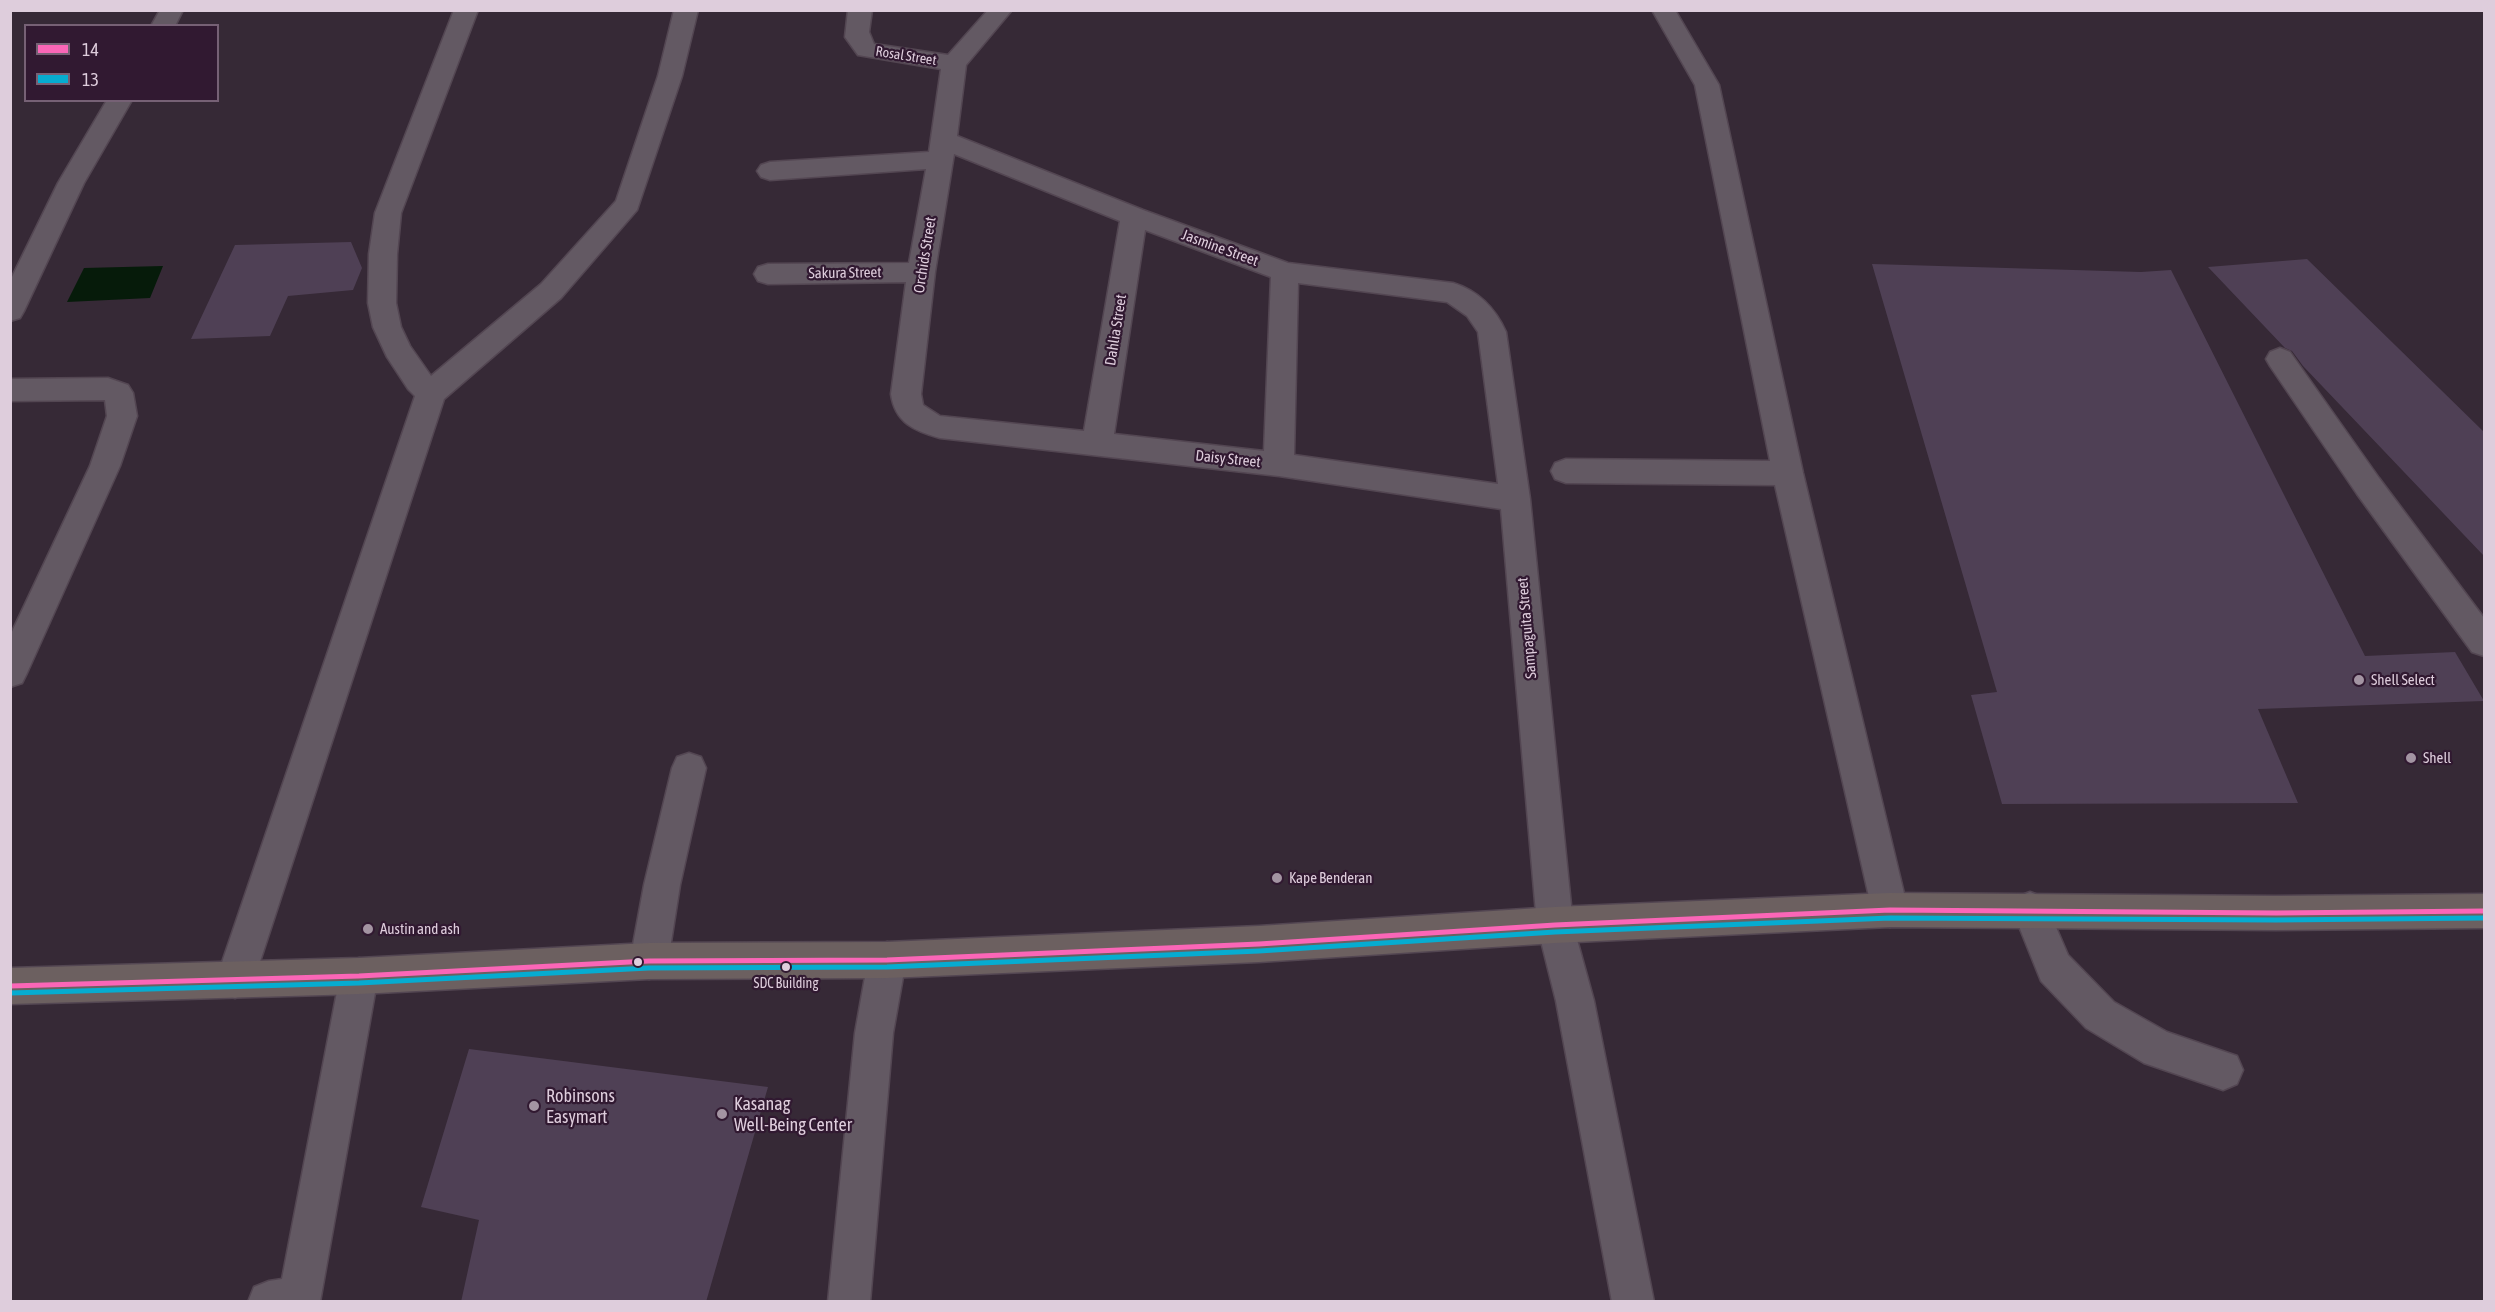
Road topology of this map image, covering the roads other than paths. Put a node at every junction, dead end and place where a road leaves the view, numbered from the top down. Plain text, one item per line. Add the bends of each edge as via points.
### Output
1 (172, 10) edge
2 (466, 10) edge
3 (686, 10) edge
4 (860, 10) edge
5 (1001, 10) edge
6 (1663, 10) edge
7 (164, 24) edge
8 (954, 63) junction
9 (119, 102) edge
10 (942, 150) junction
11 (770, 171) dead end
12 (1134, 216) junction
13 (921, 272) junction
14 (1285, 272) junction
15 (768, 274) dead end
16 (10, 311) edge
17 (1492, 332) joint
18 (2280, 358) dead end
19 (10, 390) edge
20 (431, 393) junction
21 (940, 427) joint
22 (1097, 444) junction
23 (1279, 464) junction
24 (1566, 471) dead end
25 (1788, 473) junction
26 (1515, 499) junction
27 (2484, 642) edge
28 (10, 673) edge
29 (689, 768) dead end
30 (2030, 909) junction
31 (1890, 910) junction
32 (2484, 911) edge
33 (1555, 925) junction
34 (887, 960) junction
35 (649, 961) junction
36 (359, 976) junction
37 (235, 980) junction
38 (10, 986) edge
39 (2223, 1070) dead end
40 (289, 1300) edge
41 (849, 1302) edge
42 (1633, 1302) edge

1 - 7 street
2 - 20 street via 388,213 383,254 382,303 387,327 397,351
3 - 20 street via 670,76 628,204 551,291
4 - 8 street, Rosal Street via 855,33 859,44 867,50
5 - 8 street
6 - 25 street via 1707,85
8 - 10 street, Orchids Street
9 - 16 street via 70,183
10 - 11 street
10 - 12 street, Jasmine Street
10 - 13 street, Orchids Street
12 - 14 street, Jasmine Street
12 - 22 street, Dahlia Street
13 - 15 street, Sakura Street
13 - 21 street, Orchids Street via 907,405 921,422
14 - 17 street, Jasmine Street via 1453,293 1476,307
14 - 23 street
17 - 26 street, Sampaguita Street
18 - 27 street via 2355,468
19 - 28 street via 108,389 118,393 122,416 105,466
20 - 37 street
21 - 22 street, Daisy Street
22 - 23 street, Daisy Street
23 - 26 street, Daisy Street
24 - 25 street
25 - 31 street
26 - 33 street, Sampaguita Street
29 - 35 street
30 - 31 main road
30 - 32 main road
30 - 39 street via 2054,968 2100,1015 2158,1049
31 - 33 main road
33 - 34 main road via 1258,944
33 - 42 street, Sampaguita Street via 1575,1000
34 - 35 main road
34 - 41 street via 874,1033
35 - 36 main road
36 - 37 main road
36 - 40 street
37 - 38 main road

